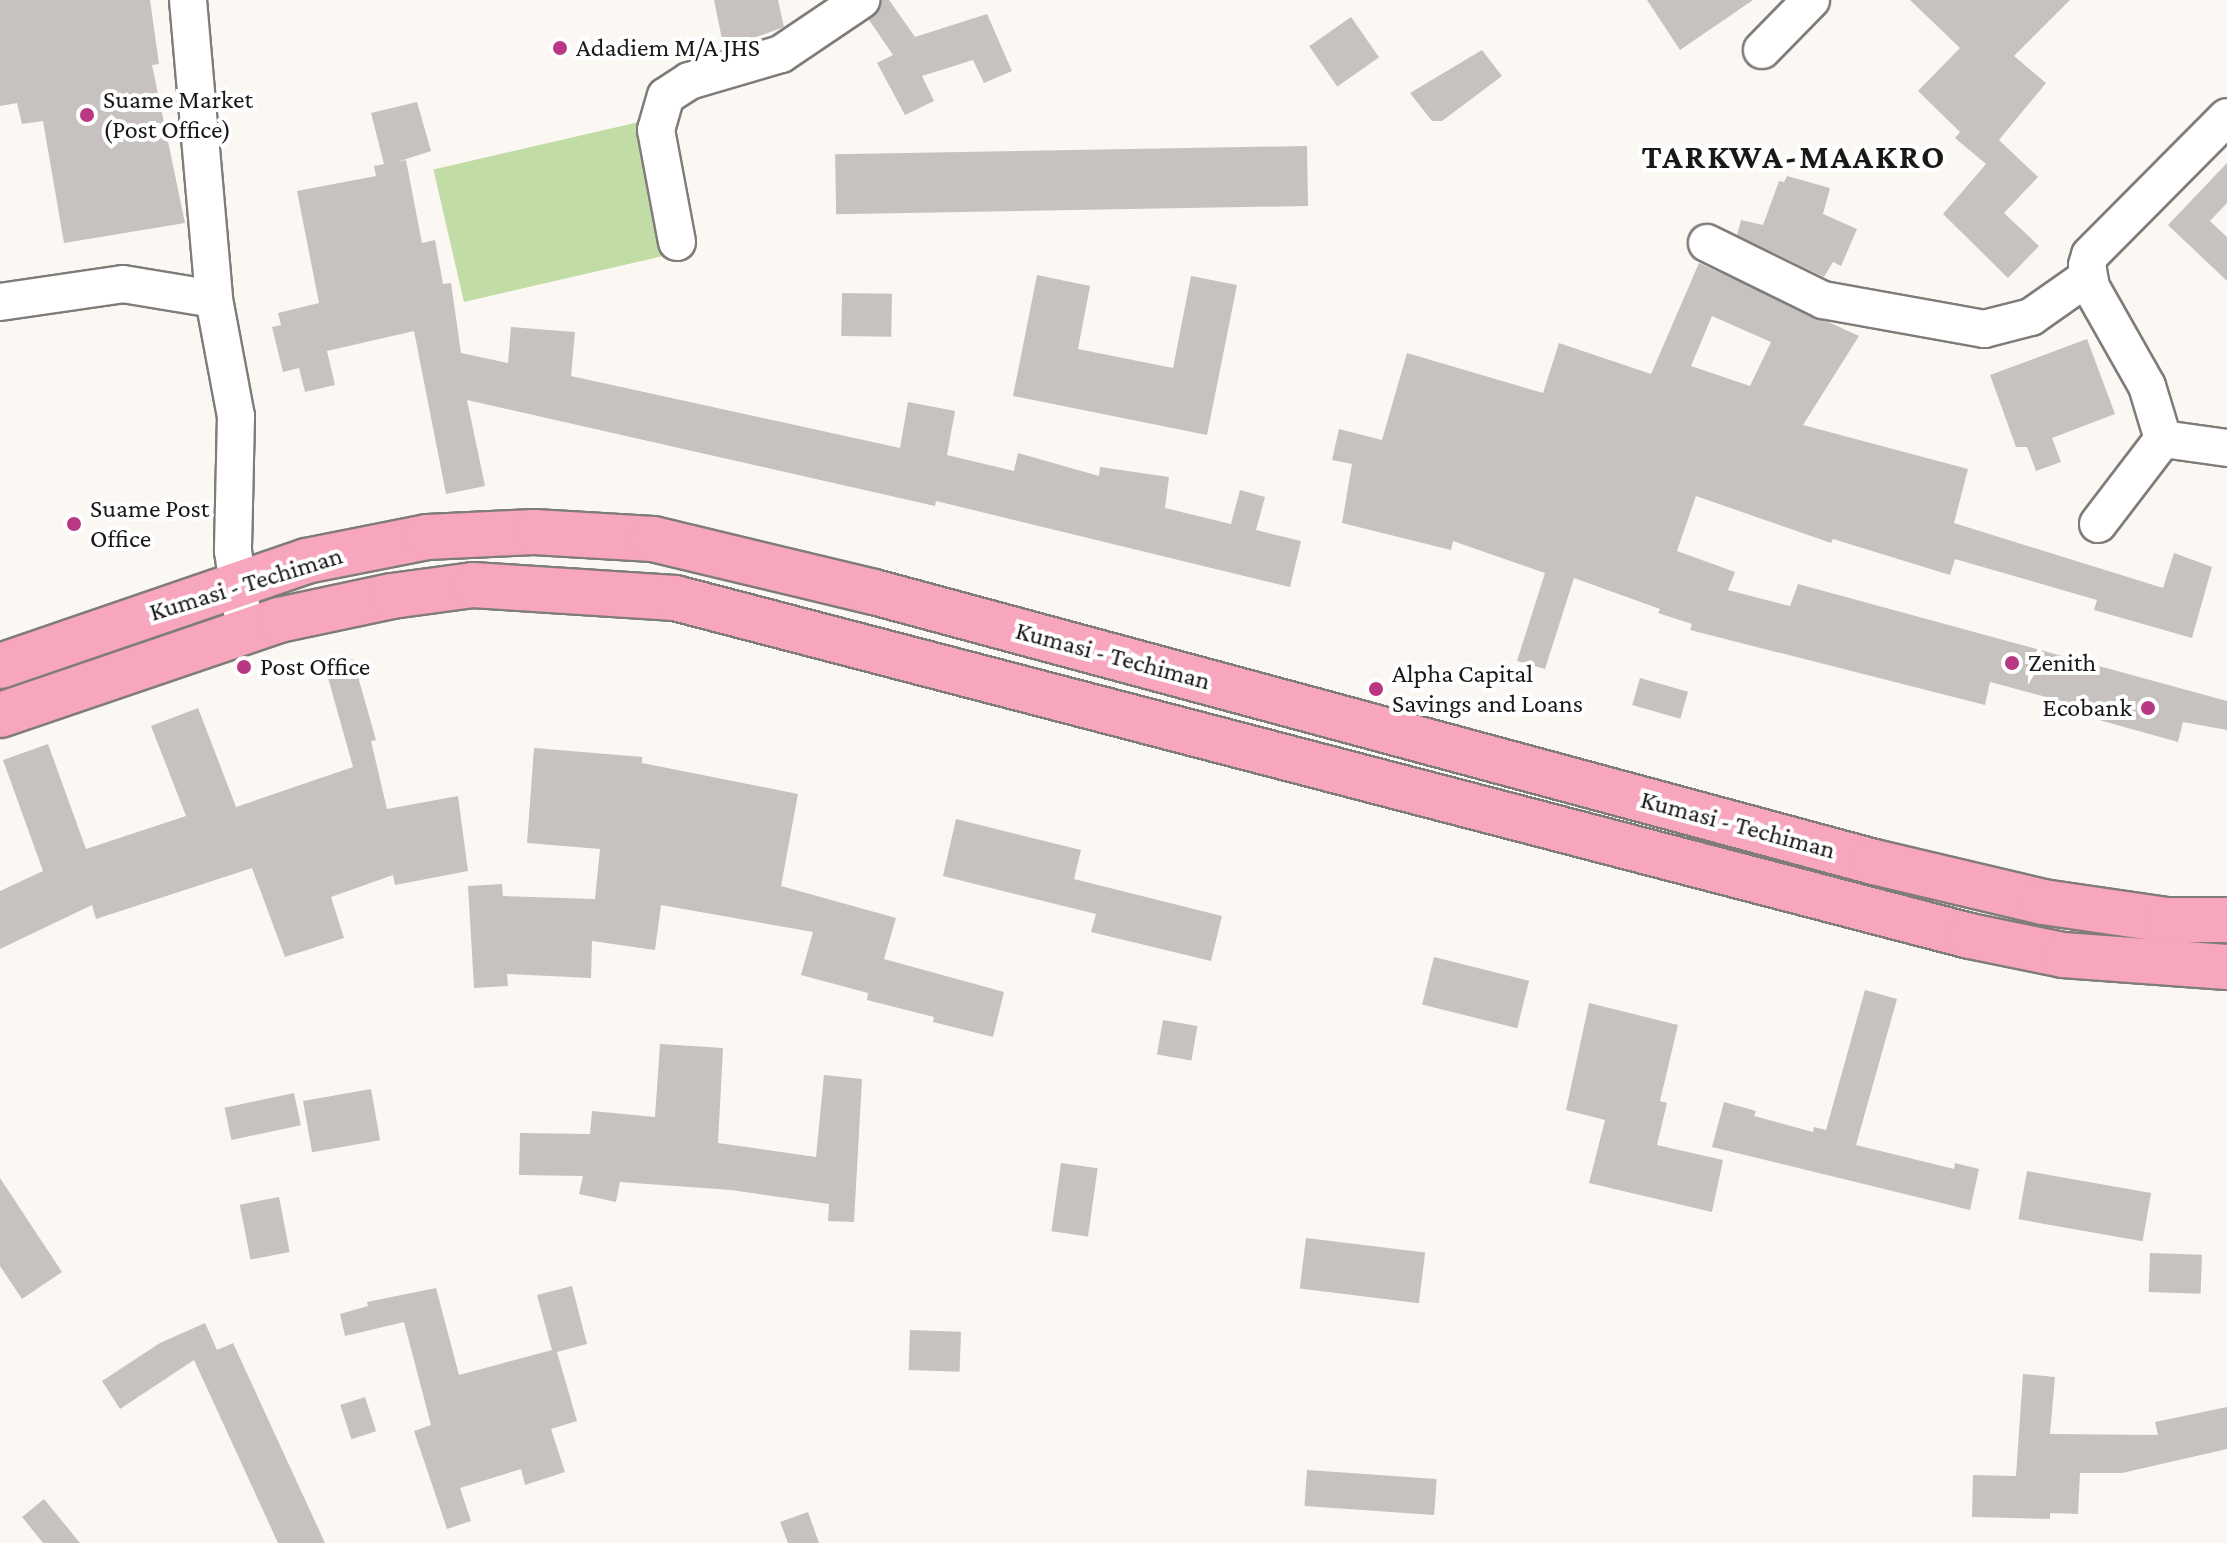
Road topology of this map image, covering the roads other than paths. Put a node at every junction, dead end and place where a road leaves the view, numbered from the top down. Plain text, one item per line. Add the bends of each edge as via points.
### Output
1 (188, 0) edge
2 (861, 0) edge
3 (1811, 0) edge
4 (1762, 50) dead end
5 (2227, 117) edge
6 (677, 242) dead end
7 (1707, 243) dead end
8 (2088, 277) junction
9 (214, 299) junction
10 (0, 302) edge
11 (2163, 439) junction
12 (2227, 448) edge
13 (2098, 524) dead end
14 (235, 585) junction
15 (245, 631) junction
16 (0, 666) edge
17 (0, 715) edge
18 (2227, 920) edge
19 (2227, 967) edge

1 - 9 street
2 - 6 street via 781,54 689,81 666,96 656,130
3 - 4 street
5 - 8 street via 2090,255
7 - 8 street via 1823,300 1984,329 2031,317
8 - 11 street via 2147,386
9 - 10 street via 123,284
9 - 14 street via 236,416
11 - 12 street
11 - 13 street
14 - 15 street
14 - 16 highway, Kumasi - Techiman
14 - 18 highway, Kumasi - Techiman via 306,561 427,537 534,532 653,539 874,592 1889,866 2043,902 2167,920
15 - 17 highway
15 - 19 highway via 392,596 473,585 675,598 1970,936 2079,957

